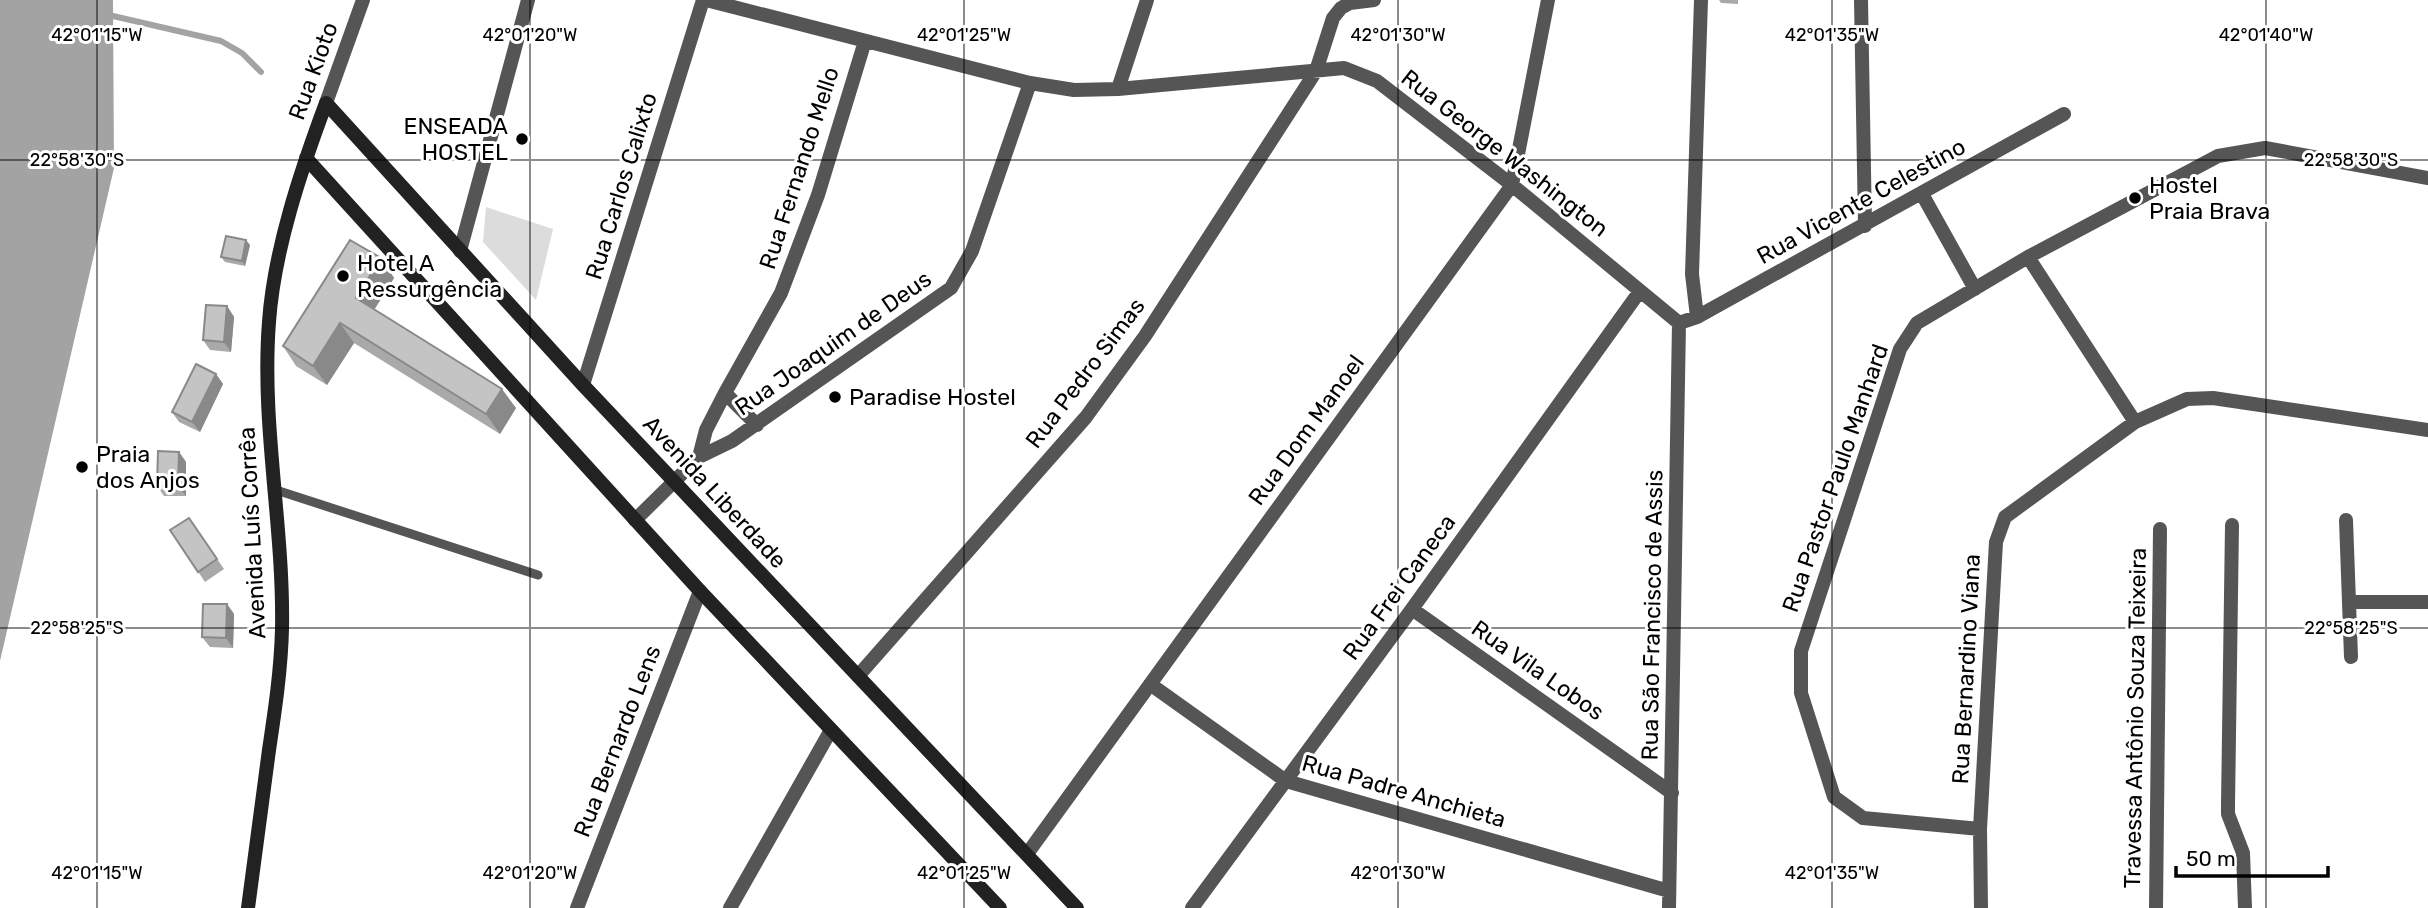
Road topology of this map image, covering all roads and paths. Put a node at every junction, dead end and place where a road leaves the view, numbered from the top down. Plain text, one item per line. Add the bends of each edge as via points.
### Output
1 (363, 0) edge
2 (528, 0) edge
3 (705, 0) edge
4 (1147, 0) edge
5 (1374, 0) edge
6 (1548, 0) edge
7 (1701, 0) edge
8 (1861, 0) edge
9 (864, 41) junction
10 (1315, 71) junction
11 (1030, 83) junction
12 (1118, 89) junction
13 (326, 103) junction
14 (2064, 114) dead end
15 (306, 158) junction
16 (2428, 178) edge
17 (1512, 185) junction
18 (1922, 194) junction
19 (1865, 226) junction
20 (460, 251) junction
21 (2028, 257) junction
22 (1975, 289) junction
23 (1640, 291) junction
24 (1697, 317) junction
25 (1679, 323) junction
26 (583, 385) junction
27 (725, 393) junction
28 (2135, 422) junction
29 (757, 425) junction
30 (2428, 430) edge
31 (699, 457) junction
32 (673, 481) junction
33 (273, 489) junction
34 (635, 520) junction
35 (2346, 520) dead end
36 (2232, 525) dead end
37 (2160, 529) dead end
38 (538, 575) dead end
39 (700, 591) junction
40 (2349, 602) junction
41 (2428, 602) edge
42 (1412, 609) junction
43 (2351, 657) dead end
44 (858, 676) junction
45 (1150, 684) junction
46 (831, 730) junction
47 (1286, 781) junction
48 (1672, 793) junction
49 (1980, 829) junction
50 (1027, 853) junction
51 (1669, 891) junction
52 (996, 906) edge
53 (248, 908) edge
54 (577, 908) edge
55 (730, 908) edge
56 (1077, 908) edge
57 (1192, 908) edge
58 (1669, 908) edge
59 (1981, 908) edge
60 (2156, 908) edge
61 (2245, 908) edge

1 - 13 street, Rua Kioto
2 - 20 street
3 - 9 street, Rua George Washington
3 - 26 street, Rua Carlos Calixto
4 - 12 street
5 - 10 street, Rua Pedro Simas via 1341,8 1333,18
6 - 17 street, Rua Dom Manoel
7 - 24 street via 1692,274
8 - 19 street
9 - 11 street, Rua George Washington
9 - 27 street, Rua Fernando Mello via 818,195 781,293
10 - 12 street, Rua George Washington
10 - 17 street, Rua George Washington via 1344,68 1377,81
10 - 44 street, Rua Pedro Simas via 1145,336 1086,417
11 - 12 street, Rua George Washington via 1074,90
11 - 29 street, Rua Joaquim de Deus via 972,251 951,288
13 - 15 main road, Rua Kioto
13 - 20 main road, Avenida Liberdade
14 - 18 street, Rua Vicente Celestino
15 - 33 main road, Avenida Luís Corrêa via 269,322
15 - 34 main road
16 - 21 street, Rua Pastor Paulo Manhard via 2265,148 2218,156
17 - 23 street, Rua George Washington
17 - 45 street, Rua Dom Manoel
18 - 19 street, Rua Vicente Celestino
18 - 22 street
19 - 24 street, Rua Vicente Celestino
20 - 26 main road, Avenida Liberdade
21 - 22 street, Rua Pastor Paulo Manhard
21 - 28 street
22 - 49 street, Rua Pastor Paulo Manhard via 1917,323 1900,349 1801,651 1801,693 1834,797 1863,818
23 - 25 street, Rua George Washington
23 - 42 street, Rua Frei Caneca
24 - 25 street, Rua Vicente Celestino
25 - 48 street, Rua São Francisco de Assis
26 - 32 main road, Avenida Liberdade
27 - 29 street
27 - 31 street, Rua Fernando Mello via 706,430
28 - 30 street, Rua Bernardino Viana via 2187,399 2213,398
28 - 49 street, Rua Bernardino Viana via 2005,517 1996,541
29 - 31 street, Rua Joaquim de Deus
31 - 32 street, Rua Joaquim de Deus
32 - 34 street, Rua Joaquim de Deus
32 - 44 main road, Avenida Liberdade
33 - 38 lane
33 - 53 main road, Avenida Luís Corrêa via 282,632
34 - 39 main road
35 - 40 street
36 - 61 street via 2228,814 2243,853
37 - 60 street, Travessa Antônio Souza Teixeira
39 - 46 main road
39 - 54 street, Rua Bernardo Lens
40 - 41 street
40 - 43 street
42 - 47 street, Rua Frei Caneca
42 - 48 street, Rua Vila Lobos
44 - 50 main road, Avenida Liberdade
45 - 47 street, Rua Padre Anchieta
45 - 50 street, Rua Dom Manoel
46 - 52 main road
46 - 55 street
47 - 51 street, Rua Padre Anchieta
47 - 57 street, Rua Frei Caneca
48 - 51 street, Rua São Francisco de Assis
49 - 59 street, Rua Bernardino Viana
50 - 56 main road, Avenida Liberdade
51 - 58 street, Rua São Francisco de Assis

